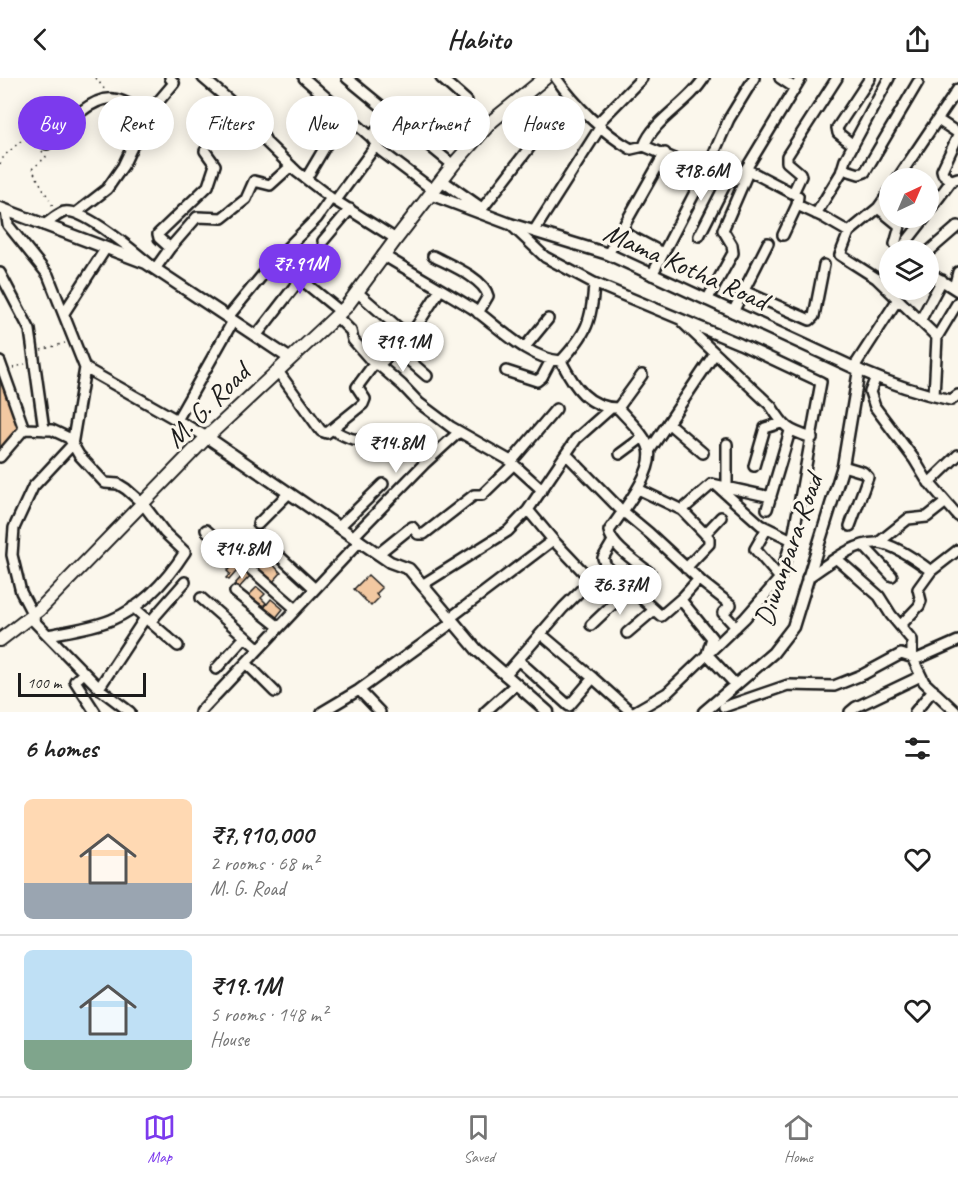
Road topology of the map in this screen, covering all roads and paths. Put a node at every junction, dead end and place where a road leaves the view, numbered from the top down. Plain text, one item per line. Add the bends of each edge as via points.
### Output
1 (96, 78) edge
2 (203, 78) edge
3 (303, 78) edge
4 (347, 78) edge
5 (441, 78) edge
6 (545, 78) edge
7 (556, 78) edge
8 (642, 78) edge
9 (704, 78) edge
10 (754, 78) edge
11 (780, 78) edge
12 (801, 78) edge
13 (837, 78) edge
14 (870, 78) edge
15 (889, 78) edge
16 (174, 80) edge
17 (918, 82) dead end
18 (795, 88) junction
19 (958, 89) edge
20 (110, 96) edge
21 (162, 96) edge
22 (461, 96) edge
23 (370, 97) edge
24 (938, 120) junction
25 (490, 123) edge
26 (599, 125) junction
27 (958, 134) edge
28 (370, 137) edge
29 (18, 144) edge
30 (853, 145) junction
31 (370, 146) edge
32 (644, 146) junction
33 (41, 150) edge
34 (131, 150) edge
35 (323, 150) edge
36 (380, 150) edge
37 (435, 150) edge
38 (466, 150) edge
39 (528, 150) edge
40 (205, 151) dead end
41 (665, 153) junction
42 (0, 164) edge
43 (453, 165) junction
44 (291, 166) junction
45 (909, 168) edge
46 (747, 169) junction
47 (843, 169) junction
48 (706, 171) junction
49 (306, 179) junction
50 (441, 180) junction
51 (955, 180) edge
52 (727, 181) junction
53 (431, 192) junction
54 (794, 193) junction
55 (334, 199) junction
56 (939, 199) edge
57 (797, 205) junction
58 (878, 208) joint
59 (350, 209) junction
60 (3, 210) edge
61 (486, 212) junction
62 (76, 213) junction
63 (816, 214) junction
64 (58, 216) junction
65 (510, 224) junction
66 (44, 225) junction
67 (958, 226) edge
68 (917, 228) edge
69 (534, 231) junction
70 (621, 231) junction
71 (849, 232) junction
72 (699, 236) dead end
73 (783, 236) dead end
74 (396, 239) junction
75 (896, 240) edge
76 (908, 240) edge
77 (323, 241) dead end
78 (939, 242) edge
79 (768, 243) dead end
80 (106, 248) junction
81 (170, 248) junction
82 (663, 253) junction
83 (608, 254) junction
84 (383, 255) junction
85 (433, 256) dead end
86 (276, 258) junction
87 (824, 265) dead end
88 (155, 269) junction
89 (958, 272) edge
90 (0, 273) edge
91 (652, 275) junction
92 (301, 278) junction
93 (939, 278) edge
94 (942, 280) junction
95 (879, 281) edge
96 (594, 283) junction
97 (956, 289) edge
98 (440, 290) junction
99 (744, 291) junction
100 (357, 292) junction
101 (707, 300) junction
102 (897, 300) edge
103 (899, 300) edge
104 (958, 302) edge
105 (734, 312) junction
106 (64, 313) junction
107 (478, 313) junction
108 (338, 314) junction
109 (676, 318) junction
110 (230, 319) junction
111 (548, 319) dead end
112 (920, 321) junction
113 (256, 336) junction
114 (408, 336) junction
115 (937, 337) junction
116 (75, 340) junction
117 (525, 347) junction
118 (396, 349) junction
119 (715, 353) junction
120 (34, 357) junction
121 (289, 358) junction
122 (556, 361) junction
123 (376, 365) junction
124 (2, 367) edge
125 (85, 368) junction
126 (857, 368) junction
127 (277, 370) junction
128 (506, 371) dead end
129 (642, 375) dead end
130 (427, 376) dead end
131 (876, 377) junction
132 (958, 395) edge
133 (934, 396) junction
134 (614, 408) junction
135 (556, 409) dead end
136 (177, 420) junction
137 (668, 423) junction
138 (782, 423) junction
139 (24, 429) junction
140 (333, 429) junction
141 (44, 430) junction
142 (790, 430) junction
143 (459, 432) junction
144 (375, 433) dead end
145 (207, 437) junction
146 (643, 437) junction
147 (812, 438) junction
148 (726, 444) dead end
149 (72, 445) junction
150 (650, 450) junction
151 (703, 453) dead end
152 (566, 454) junction
153 (620, 454) dead end
154 (958, 455) edge
155 (0, 457) edge
156 (512, 463) junction
157 (754, 466) dead end
158 (843, 466) junction
159 (929, 483) junction
160 (383, 484) dead end
161 (714, 484) junction
162 (727, 487) junction
163 (638, 489) junction
164 (542, 490) junction
165 (289, 493) junction
166 (771, 497) junction
167 (946, 502) junction
168 (142, 504) junction
169 (767, 509) dead end
170 (528, 510) junction
171 (682, 510) junction
172 (622, 511) junction
173 (957, 512) edge
174 (721, 517) dead end
175 (258, 524) dead end
176 (850, 526) dead end
177 (339, 527) junction
178 (767, 528) junction
179 (206, 530) dead end
180 (705, 534) junction
181 (356, 539) junction
182 (553, 540) junction
183 (792, 540) junction
184 (613, 541) junction
185 (266, 543) dead end
186 (878, 543) junction
187 (864, 546) junction
188 (958, 550) edge
189 (378, 554) junction
190 (837, 559) junction
191 (606, 566) junction
192 (686, 568) junction
193 (932, 571) junction
194 (650, 573) dead end
195 (892, 576) dead end
196 (780, 578) junction
197 (807, 578) junction
198 (699, 579) junction
199 (591, 580) junction
200 (185, 582) dead end
201 (422, 585) junction
202 (630, 588) junction
203 (315, 589) junction
204 (235, 592) dead end
205 (201, 598) dead end
206 (681, 600) junction
207 (133, 607) junction
208 (296, 609) junction
209 (654, 610) junction
210 (32, 616) junction
211 (148, 620) junction
212 (451, 620) junction
213 (591, 625) dead end
214 (900, 626) junction
215 (279, 627) junction
216 (736, 627) junction
217 (627, 633) dead end
218 (541, 634) junction
219 (48, 635) junction
220 (245, 637) junction
221 (0, 640) edge
222 (958, 640) edge
223 (178, 646) dead end
224 (259, 648) junction
225 (707, 654) junction
226 (912, 657) junction
227 (518, 660) junction
228 (246, 663) junction
229 (216, 669) dead end
230 (84, 673) junction
231 (505, 675) junction
232 (921, 676) junction
233 (593, 678) junction
234 (516, 684) junction
235 (735, 684) junction
236 (99, 688) junction
237 (359, 690) junction
238 (933, 690) junction
239 (275, 692) dead end
240 (723, 706) edge
241 (542, 710) edge
242 (93, 711) edge
243 (130, 712) edge
244 (200, 712) edge
245 (322, 712) edge
246 (380, 712) edge
247 (485, 712) edge
248 (633, 712) edge
249 (704, 712) edge
250 (850, 712) edge
251 (915, 712) edge
252 (956, 712) edge

1 - 20 path
2 - 44 street via 257,124 267,143
3 - 28 street
4 - 23 street
5 - 22 street
6 - 25 main road, M. G. Road
7 - 26 street
8 - 26 street
9 - 32 street via 696,91 648,135
10 - 48 street via 729,119
11 - 18 street
12 - 18 street
13 - 54 street via 787,156 787,162 801,177
14 - 30 street via 837,128
15 - 30 street
16 - 21 street
17 - 47 street via 865,172
18 - 46 street
19 - 24 street
24 - 27 street
24 - 45 street
26 - 32 street via 631,149
26 - 69 street
27 - 51 street via 942,170
29 - 42 path
30 - 47 street
31 - 55 street
32 - 41 street
33 - 64 path via 46,157 32,169
34 - 62 street via 107,189
35 - 49 street
36 - 53 street
37 - 43 street
38 - 43 main road, M. G. Road
39 - 61 street
40 - 81 street via 215,165 211,182 158,234
41 - 48 street
41 - 70 street
43 - 50 main road, M. G. Road
44 - 49 street
44 - 81 street via 270,185 254,181 246,199 222,218 196,218
46 - 52 street via 733,181
46 - 54 street
46 - 101 street via 723,230 733,253
47 - 63 street
48 - 52 street
48 - 82 street
49 - 55 street
50 - 53 main road, M. G. Road
50 - 61 street, Mama Kotha Road
51 - 56 street
52 - 72 street
53 - 61 street, Mama Kotha Road
53 - 74 main road, M. G. Road
54 - 57 street via 798,196
55 - 59 street
55 - 86 street
57 - 63 street
57 - 73 street
58 - 71 street
58 - 75 street via 900,226
59 - 74 street
59 - 77 street
60 - 66 street
60 - 106 street via 8,225 48,275
61 - 65 street, Mama Kotha Road
62 - 64 street
62 - 88 street via 121,240
63 - 71 street
64 - 66 street
65 - 69 street, Mama Kotha Road
65 - 96 street via 545,257
66 - 80 street
67 - 78 street
68 - 76 street
69 - 83 street, Mama Kotha Road
70 - 82 street
70 - 83 street
71 - 95 street via 840,255
74 - 84 main road, M. G. Road
79 - 99 street
80 - 88 street
80 - 106 street
81 - 88 street
82 - 91 street
83 - 91 street, Mama Kotha Road
84 - 98 street
84 - 100 main road, M. G. Road
85 - 107 street via 466,273 486,290 488,296
86 - 92 street
86 - 110 street
87 - 99 street via 810,320
88 - 110 street
89 - 97 street
90 - 120 street via 29,325
91 - 101 street, Mama Kotha Road
92 - 108 street
92 - 113 street
93 - 94 street
94 - 97 street
94 - 112 street
96 - 109 street
96 - 122 street via 589,325 578,343
98 - 107 street
98 - 114 street
99 - 105 street
100 - 108 main road, M. G. Road
100 - 114 street
101 - 105 street, Mama Kotha Road
102 - 126 street
103 - 112 street
104 - 115 street
105 - 126 street, Mama Kotha Road
106 - 116 street
107 - 117 street
108 - 121 main road, M. G. Road
108 - 123 street via 353,340
109 - 119 street
109 - 147 street via 821,382
110 - 113 street
110 - 136 street
111 - 117 street
112 - 115 street
113 - 121 street
114 - 118 street
115 - 133 street
116 - 120 path
116 - 125 street
117 - 122 street
118 - 123 street
118 - 130 street
119 - 137 street
119 - 138 street via 771,406
120 - 124 path
120 - 141 street
121 - 127 main road, M. G. Road
122 - 128 street via 537,381
122 - 134 street via 588,399 598,406
123 - 140 street via 357,387 365,399 363,404
123 - 143 street
124 - 139 street
125 - 136 street
125 - 149 street
126 - 131 street
126 - 158 street, Diwanpara Road
127 - 140 street via 321,431
127 - 145 main road, M. G. Road
129 - 134 street
131 - 133 street
131 - 159 street via 870,392 875,407
132 - 133 street via 951,399
134 - 146 street
134 - 152 street via 576,439
135 - 156 street
136 - 145 street
137 - 150 street
137 - 151 street
138 - 142 street
138 - 157 street via 765,428
139 - 141 street
139 - 155 street
140 - 144 street via 354,440
141 - 149 street via 69,438
142 - 147 street
142 - 166 street
143 - 156 street
143 - 181 street via 424,464
145 - 165 street
145 - 168 main road, M. G. Road
146 - 150 street
146 - 153 street
147 - 183 street
148 - 162 street
149 - 168 street via 105,483 118,484
149 - 210 street via 33,487 14,528 12,555
150 - 163 street
152 - 164 street
152 - 172 street
154 - 159 street
156 - 164 street
156 - 189 street via 482,495 474,495 424,534 418,534 412,527
158 - 176 street via 868,477
158 - 197 street, Diwanpara Road
159 - 167 street
160 - 177 street
161 - 162 street
161 - 171 street
161 - 178 street
162 - 166 street
163 - 171 street
163 - 172 street
164 - 170 street
165 - 175 street
165 - 177 street
166 - 169 street
167 - 173 street
167 - 186 street via 927,517 908,519
168 - 207 street via 185,552 161,584
168 - 210 main road, M. G. Road
170 - 182 street
170 - 201 street via 508,531
171 - 180 street
172 - 184 street via 609,531
172 - 192 street
174 - 180 street
177 - 181 street
178 - 183 street
178 - 196 street via 755,549
179 - 208 street
180 - 192 street via 710,538 709,544
181 - 189 street
181 - 203 street
182 - 199 street
182 - 212 street
183 - 196 street
184 - 191 street via 603,558
184 - 194 street
185 - 203 street
186 - 187 street
186 - 193 street via 911,556
187 - 190 street
187 - 195 street
188 - 193 street
189 - 201 street via 409,569
190 - 197 street
190 - 214 street via 879,596
191 - 199 street
191 - 202 street
192 - 198 street
193 - 214 street via 918,589 919,606
196 - 216 street
197 - 235 street, Diwanpara Road via 793,627 785,639 774,653
198 - 206 street
198 - 216 street via 731,605 723,613
199 - 218 street
200 - 211 street
201 - 212 street
202 - 209 street
202 - 213 street
203 - 208 street
204 - 215 street
205 - 220 street
206 - 209 street via 661,616
206 - 225 street via 712,638
207 - 211 street
207 - 219 street via 108,621
208 - 215 street
209 - 217 street
210 - 219 street
210 - 221 main road, M. G. Road
211 - 223 street
211 - 236 street
212 - 231 street
212 - 237 street
214 - 226 street via 912,640
215 - 224 street
216 - 225 street
218 - 227 street
218 - 233 street
219 - 230 street
220 - 224 street
220 - 229 street
222 - 226 street via 916,659
224 - 228 street
225 - 235 street
225 - 248 street via 667,693
226 - 232 street
226 - 240 street via 901,654 834,686 788,685
227 - 231 street
227 - 233 street via 569,706
228 - 239 street
228 - 244 street
230 - 236 street
230 - 242 street via 75,681
231 - 234 street
232 - 238 street
232 - 250 street
233 - 248 street
234 - 241 street
234 - 247 street
235 - 240 street, Diwanpara Road
236 - 243 street
237 - 245 street
237 - 246 street
238 - 251 street
238 - 252 street
240 - 249 street, Diwanpara Road

